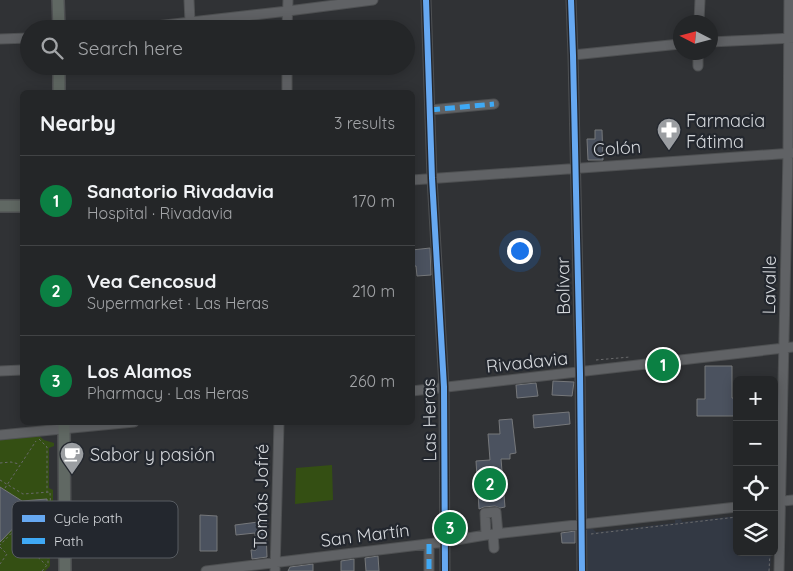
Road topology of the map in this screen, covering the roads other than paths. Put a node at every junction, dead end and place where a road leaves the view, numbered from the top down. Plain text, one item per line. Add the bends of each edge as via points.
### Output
1 (58, 0) edge
2 (189, 0) edge
3 (288, 0) edge
4 (373, 0) edge
5 (426, 0) edge
6 (571, 0) edge
7 (700, 0) edge
8 (789, 0) edge
9 (288, 12) junction
10 (699, 15) edge
11 (59, 20) edge
12 (190, 20) edge
13 (210, 20) edge
14 (288, 20) edge
15 (20, 38) edge
16 (791, 38) edge
17 (0, 39) edge
18 (718, 42) edge
19 (673, 45) edge
20 (573, 54) junction
21 (698, 60) edge
22 (698, 66) dead end
23 (59, 75) edge
24 (287, 75) edge
25 (59, 90) edge
26 (287, 90) edge
27 (494, 104) dead end
28 (430, 110) junction
29 (790, 153) edge
30 (575, 167) junction
31 (432, 178) junction
32 (415, 180) edge
33 (0, 206) edge
34 (20, 206) edge
35 (788, 348) edge
36 (20, 370) edge
37 (0, 371) edge
38 (580, 372) junction
39 (444, 387) junction
40 (415, 391) edge
41 (82, 425) edge
42 (279, 425) edge
43 (64, 426) edge
44 (0, 435) edge
45 (793, 500) edge
46 (65, 501) edge
47 (778, 502) edge
48 (733, 506) edge
49 (581, 525) junction
50 (492, 534) junction
51 (444, 542) junction
52 (429, 544) junction
53 (494, 548) dead end
54 (65, 558) edge
55 (275, 567) edge
56 (65, 571) edge
57 (206, 571) edge
58 (429, 571) edge
59 (445, 571) edge
60 (582, 571) edge
61 (779, 571) edge

1 - 11 main road
2 - 12 street
3 - 9 street
4 - 9 street
5 - 28 street, Las Heras
6 - 20 street, Bolívar
7 - 10 street
8 - 16 street, Lavalle
9 - 13 street
9 - 14 street
15 - 17 street
16 - 18 street
16 - 29 street, Lavalle
19 - 20 street
20 - 30 street, Bolívar
21 - 22 street
23 - 25 main road
24 - 26 street
27 - 28 street
28 - 31 street, Las Heras
29 - 30 street, Colón
29 - 35 street, Lavalle
30 - 31 street, Colón
30 - 38 street, Bolívar
31 - 32 street, Colón
31 - 39 street, Las Heras
33 - 34 main road
35 - 38 street, Rivadavia
35 - 47 street, Lavalle
36 - 37 street
38 - 39 street, Rivadavia
38 - 49 street, Bolívar
39 - 40 street, Rivadavia
39 - 51 street, Las Heras
41 - 43 street
42 - 55 street, Tomás Jofré
43 - 44 street
43 - 46 main road
45 - 47 street
47 - 61 street, Lavalle
48 - 49 street, San Martín
49 - 50 street, San Martín
49 - 60 street, Bolívar
50 - 51 street, San Martín
50 - 53 street
51 - 52 street, San Martín
51 - 59 street, Las Heras
52 - 55 street, San Martín
52 - 58 street
54 - 56 main road
55 - 57 street, San Martín

